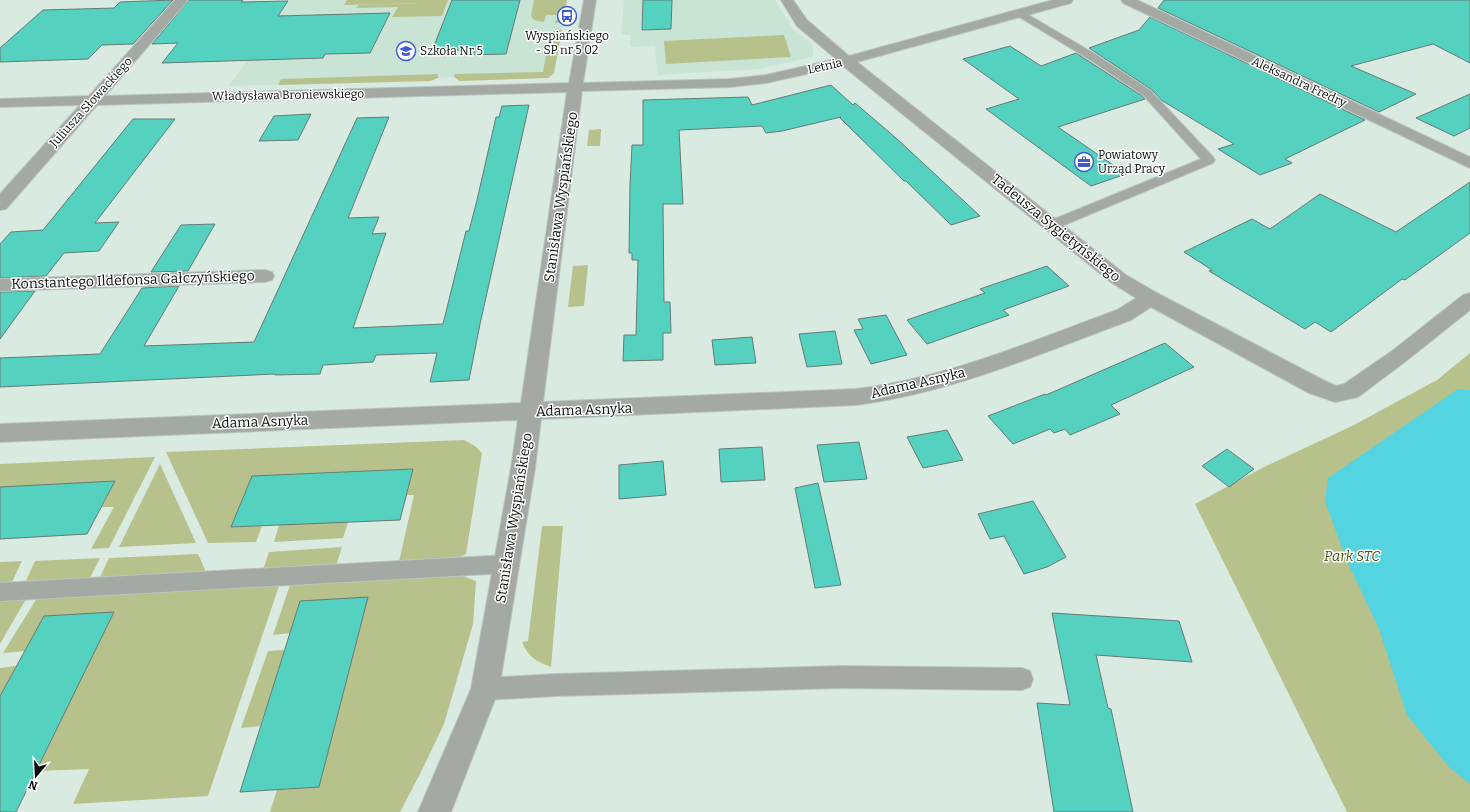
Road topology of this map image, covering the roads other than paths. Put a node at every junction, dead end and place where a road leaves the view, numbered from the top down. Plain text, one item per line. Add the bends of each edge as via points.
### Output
1 (182, 0) edge
2 (590, 0) edge
3 (787, 0) edge
4 (1067, 0) edge
5 (1127, 0) edge
6 (1020, 13) junction
7 (846, 61) junction
8 (576, 88) junction
9 (93, 100) junction
10 (0, 103) edge
11 (1470, 163) edge
12 (0, 204) edge
13 (1052, 225) junction
14 (265, 276) dead end
15 (0, 285) edge
16 (1150, 298) junction
17 (1470, 300) edge
18 (531, 412) junction
19 (0, 433) edge
20 (507, 564) junction
21 (0, 592) edge
22 (1022, 679) dead end
23 (485, 689) junction
24 (434, 812) edge

1 - 9 street, Juliusza Słowackiego
2 - 8 street, Stanisława Wyspiańskiego
3 - 7 street, Tadeusza Sygietyńskiego via 802,23
4 - 6 street, Letnia
5 - 11 street, Aleksandra Fredry
6 - 7 street, Letnia
6 - 13 lane via 1147,93 1209,160
7 - 8 street, Letnia via 766,79 730,83
7 - 13 street, Tadeusza Sygietyńskiego
8 - 9 street, Władysława Broniewskiego
8 - 18 street, Stanisława Wyspiańskiego
9 - 10 street, Władysława Broniewskiego
9 - 12 street, Juliusza Słowackiego
13 - 16 street, Tadeusza Sygietyńskiego via 1119,279
14 - 15 street, Konstantego Ildefonsa Gałczyńskiego
16 - 17 street, Tadeusza Sygietyńskiego via 1317,388 1335,394 1350,391 1360,385
16 - 18 street, Adama Asnyka via 1124,315 987,365 950,378 889,393 856,397
18 - 19 street, Adama Asnyka
18 - 20 street, Stanisława Wyspiańskiego
20 - 21 lane
20 - 23 street, Stanisława Wyspiańskiego
22 - 23 lane via 841,677
23 - 24 street, Stanisława Wyspiańskiego

